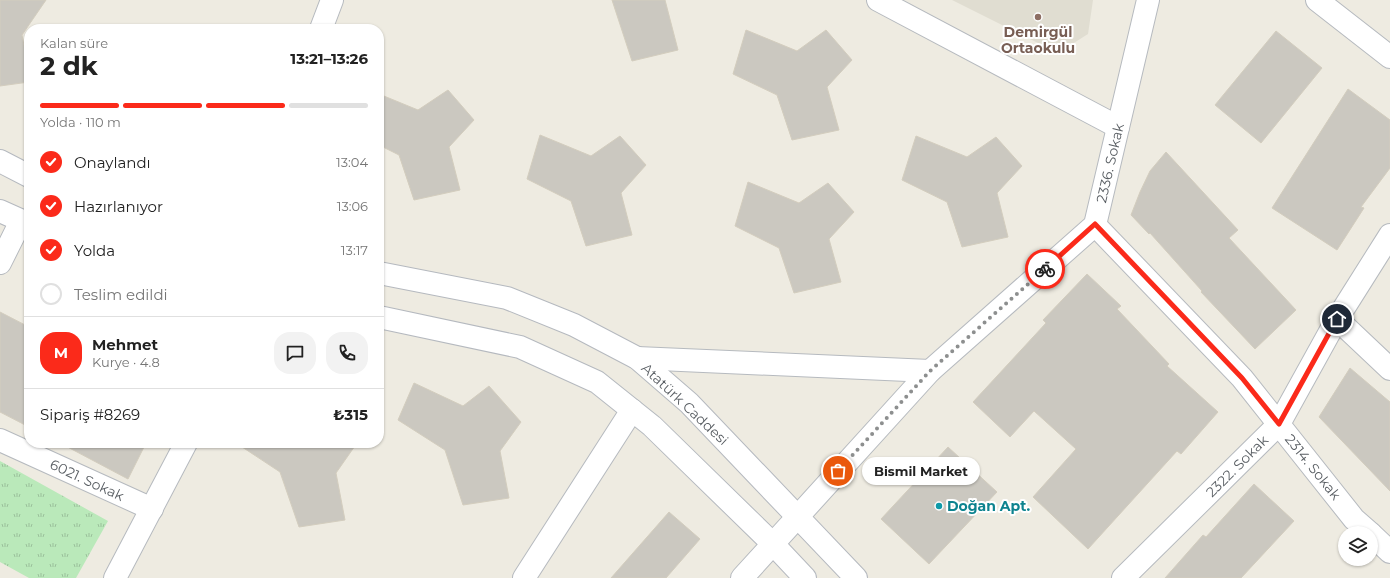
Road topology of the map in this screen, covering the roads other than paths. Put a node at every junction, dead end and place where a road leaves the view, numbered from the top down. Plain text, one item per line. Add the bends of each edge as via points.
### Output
1 (332, 0) edge
2 (878, 0) edge
3 (1148, 0) edge
4 (1317, 0) edge
5 (323, 24) edge
6 (1390, 57) edge
7 (1118, 127) junction
8 (0, 161) edge
9 (24, 173) edge
10 (0, 211) edge
11 (24, 223) edge
12 (1095, 224) junction
13 (24, 225) edge
14 (1390, 235) edge
15 (0, 263) edge
16 (384, 274) edge
17 (384, 318) edge
18 (1337, 319) junction
19 (637, 358) junction
20 (1390, 369) edge
21 (930, 371) junction
22 (632, 410) junction
23 (1279, 424) junction
24 (0, 440) edge
25 (183, 448) edge
26 (152, 509) junction
27 (797, 516) junction
28 (1362, 526) edge
29 (1378, 541) edge
30 (773, 544) junction
31 (1390, 552) edge
32 (115, 578) edge
33 (524, 578) edge
34 (742, 578) edge
35 (805, 578) edge
36 (856, 578) edge
37 (1123, 578) edge

1 - 5 street
2 - 7 street
3 - 7 street, 2336. Sokak
4 - 6 street
7 - 12 street, 2336. Sokak
8 - 9 street
10 - 11 street
12 - 21 street
12 - 23 street, 2314. Sokak via 1242,378
13 - 15 street
14 - 18 street, 2322. Sokak
16 - 19 street, Atatürk Caddesi via 507,298 574,325
17 - 22 street via 520,347 597,382
18 - 20 street
18 - 23 street, 2322. Sokak
19 - 21 street
19 - 27 street, Atatürk Caddesi via 689,403
21 - 27 street
22 - 30 street via 652,426
22 - 33 street
23 - 28 street, 2314. Sokak
23 - 37 street, 2322. Sokak
24 - 26 street, 6021. Sokak
25 - 26 street
26 - 32 street
27 - 30 street
27 - 36 street, Atatürk Caddesi
29 - 31 street, 2314. Sokak
30 - 34 street
30 - 35 street

